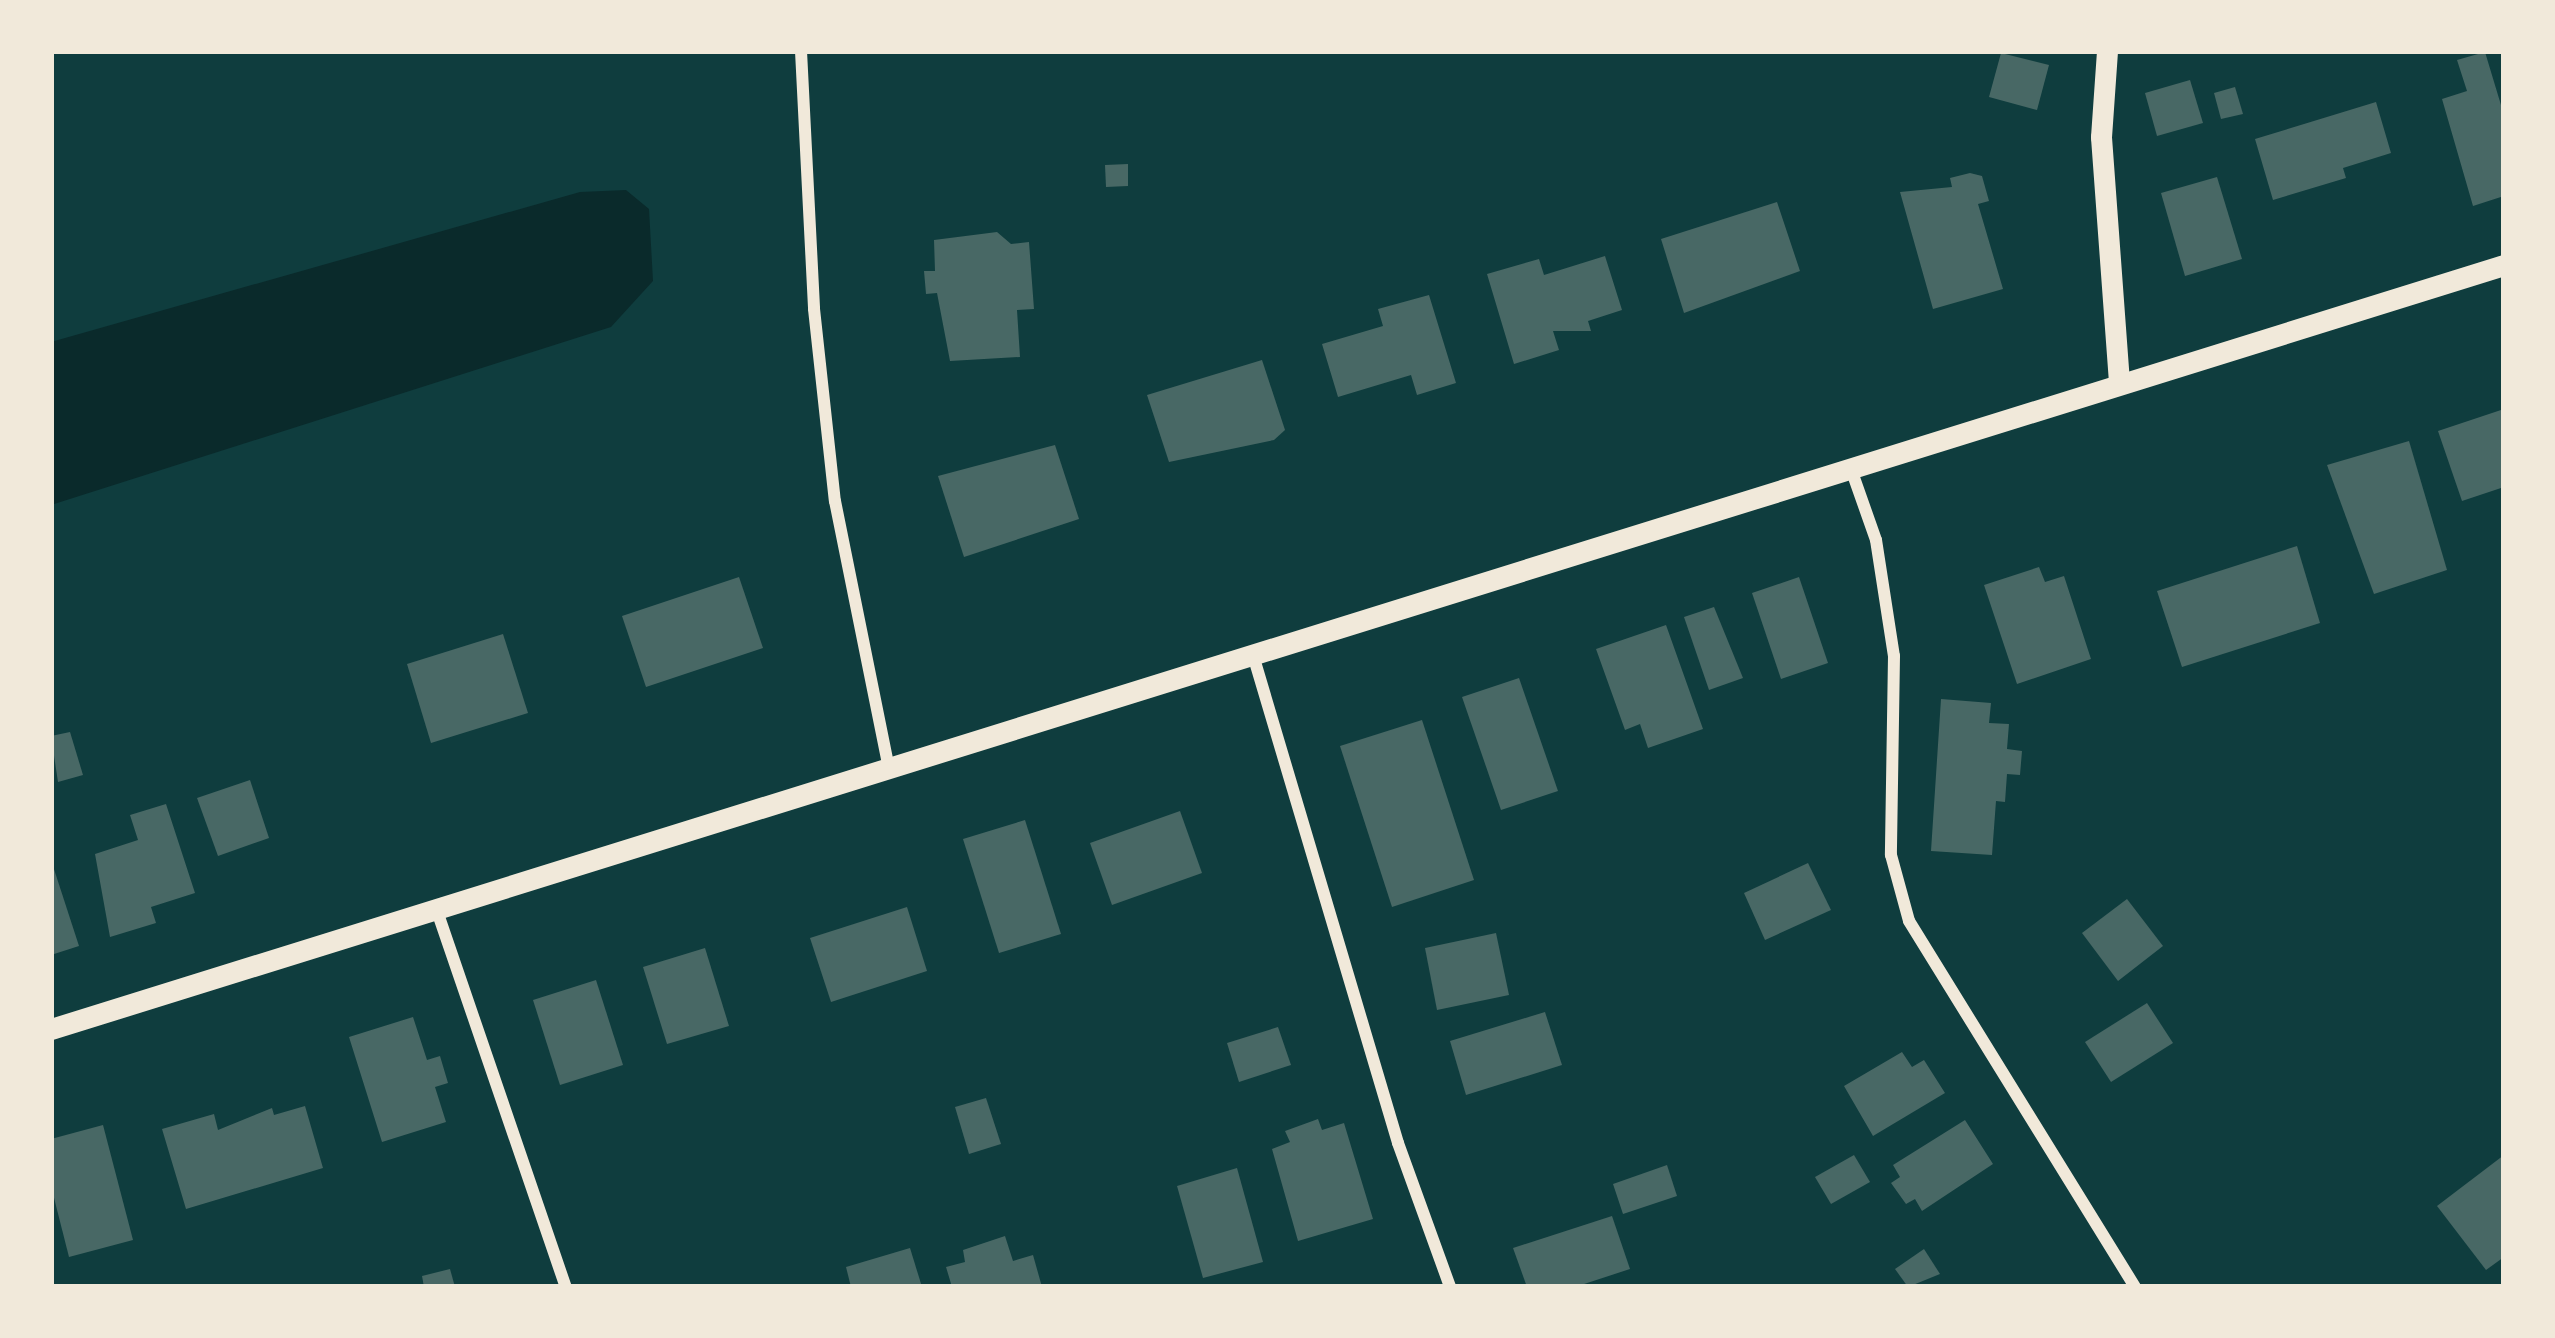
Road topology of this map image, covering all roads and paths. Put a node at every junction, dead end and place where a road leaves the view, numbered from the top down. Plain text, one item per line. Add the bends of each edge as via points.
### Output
1 (801, 51) edge
2 (2107, 51) edge
3 (2504, 265) edge
4 (2119, 383) junction
5 (1851, 469) junction
6 (1252, 655) junction
7 (889, 768) junction
8 (436, 908) junction
9 (51, 1028) edge
10 (566, 1287) edge
11 (1450, 1287) edge
12 (2135, 1287) edge

1 - 7 street via 835,501
2 - 4 street via 2101,136
3 - 4 street
4 - 5 street
5 - 6 street
5 - 12 street via 1876,540 1894,656 1891,854 1909,921
6 - 7 street
6 - 11 street via 1398,1143
7 - 8 street
8 - 9 street
8 - 10 street

